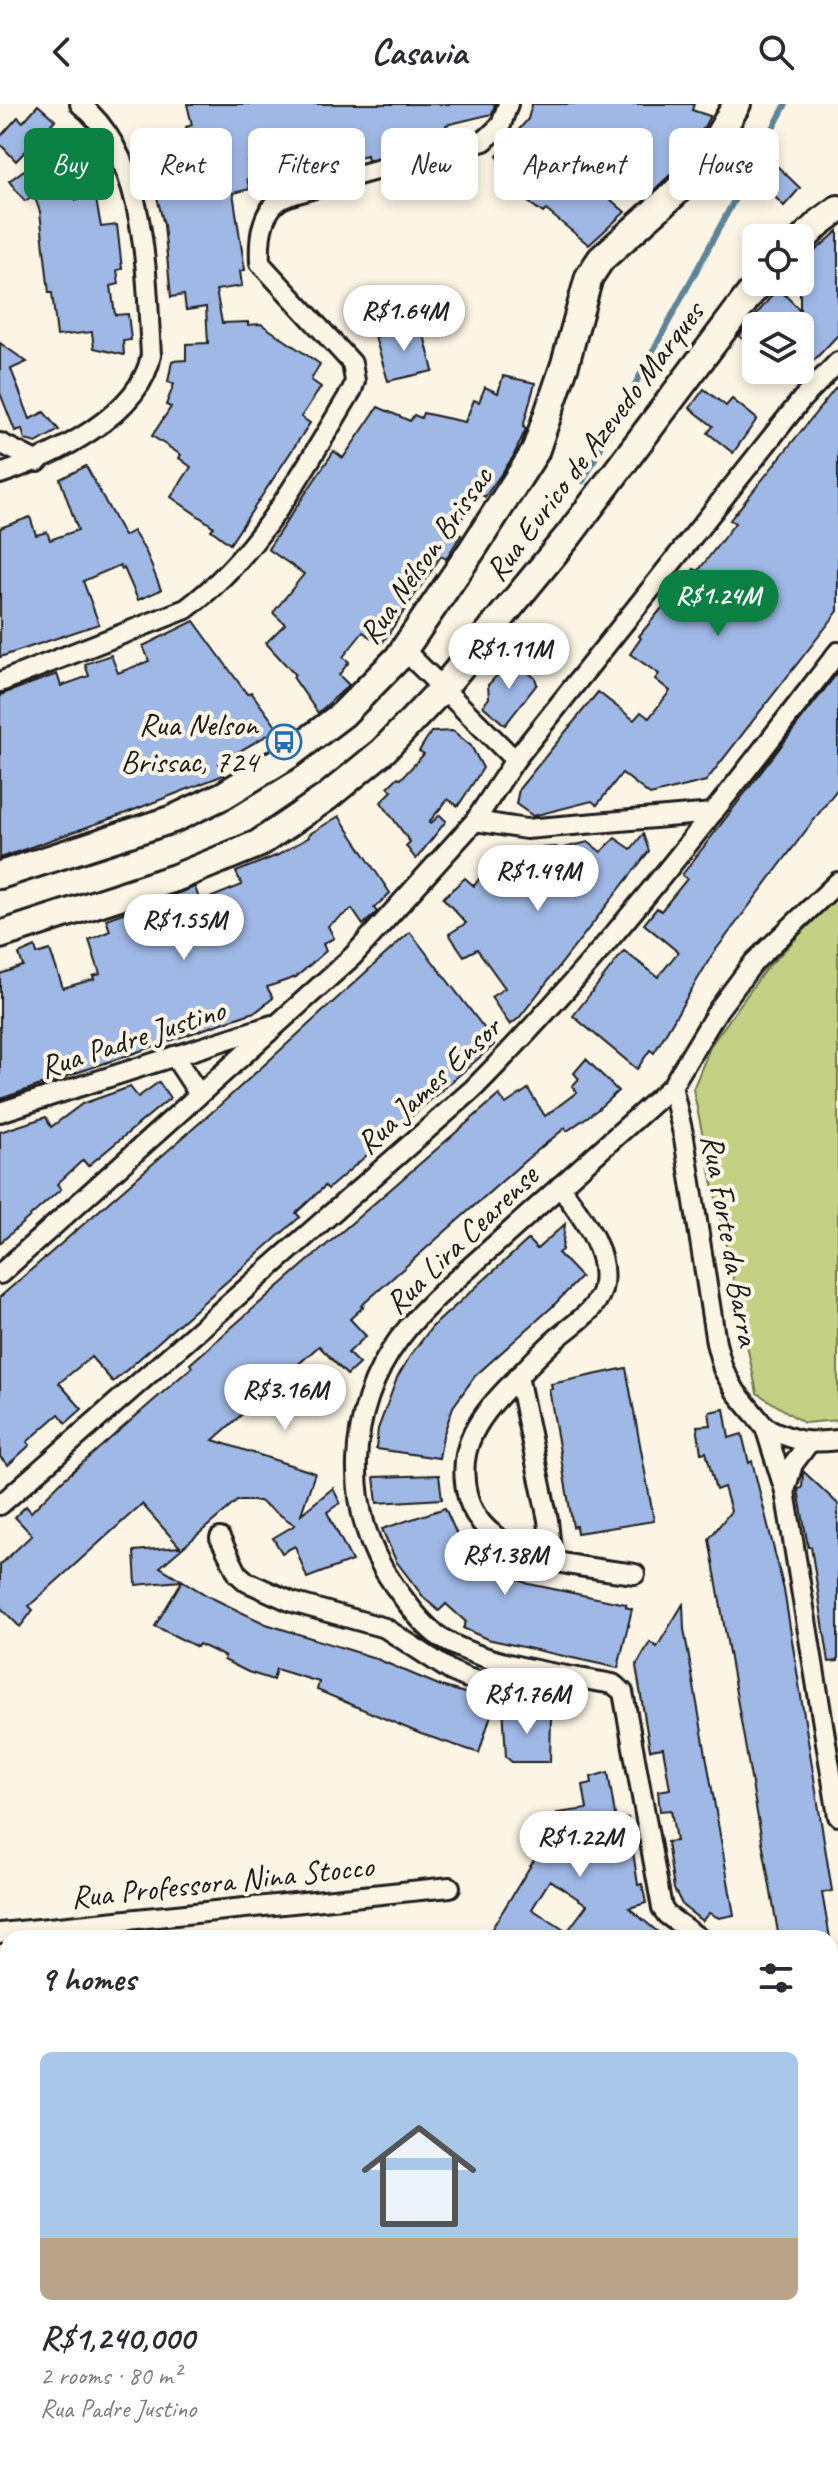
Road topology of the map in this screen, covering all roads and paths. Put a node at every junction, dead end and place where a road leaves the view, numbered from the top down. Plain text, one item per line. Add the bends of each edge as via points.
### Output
1 (508, 104) edge
2 (737, 104) edge
3 (89, 105) edge
4 (838, 209) edge
5 (814, 228) edge
6 (748, 296) edge
7 (838, 362) edge
8 (0, 443) edge
9 (38, 462) junction
10 (0, 474) edge
11 (404, 650) junction
12 (838, 652) edge
13 (0, 682) edge
14 (443, 688) junction
15 (515, 760) junction
16 (713, 813) junction
17 (475, 821) junction
18 (0, 875) edge
19 (838, 882) edge
20 (0, 935) edge
21 (279, 1023) junction
22 (174, 1056) junction
23 (672, 1086) junction
24 (199, 1094) junction
25 (0, 1112) edge
26 (560, 1186) junction
27 (0, 1274) edge
28 (518, 1376) junction
29 (765, 1427) junction
30 (838, 1440) edge
31 (808, 1444) junction
32 (785, 1491) junction
33 (0, 1505) edge
34 (220, 1538) dead end
35 (552, 1560) junction
36 (635, 1574) dead end
37 (405, 1600) junction
38 (385, 1628) junction
39 (569, 1705) dead end
40 (832, 1738) edge
41 (838, 1816) edge
42 (450, 1887) dead end
43 (29, 1930) edge
44 (688, 1930) edge

1 - 13 street via 501,125 484,141 279,200 269,211 261,229 260,263 352,363 352,390 275,517 210,591 186,609
2 - 11 street, Rua Nélson Brissac via 702,164 601,259 589,277 535,452
3 - 9 street via 132,184 146,268 151,355 134,394 83,437
4 - 5 street
6 - 14 street, Rua Eurico de Azevedo Marques via 569,535
7 - 15 street, Rua Padre Justino via 802,399
8 - 9 street
9 - 10 street
11 - 14 street
11 - 18 street, Rua Nélson Brissac via 343,714 224,795 173,819
12 - 16 street, Rua James Ensor
14 - 15 street
14 - 20 street, Rua Eurico de Azevedo Marques via 383,751 258,844 175,878
15 - 17 street, Rua Padre Justino
16 - 17 street via 526,829
16 - 33 street, Rua James Ensor via 533,1029 473,1089
17 - 21 street, Rua Padre Justino via 353,956
19 - 23 street, Rua Lira Cearense via 754,962
21 - 22 street, Rua Padre Justino
21 - 24 street
22 - 24 street
22 - 25 street, Rua Padre Justino
23 - 26 street, Rua Lira Cearense
23 - 29 street, Rua Forte da Barra via 723,1369
24 - 27 street
26 - 28 street via 594,1238 603,1284 594,1305
26 - 37 street, Rua Lira Cearense via 415,1320 380,1371 365,1408 357,1459 362,1522 382,1569
28 - 35 street
28 - 35 street via 482,1414 471,1436 466,1489 493,1537
29 - 31 street
29 - 32 street, Rua Forte da Barra
30 - 31 street
31 - 32 street via 793,1464
32 - 40 street, Rua Forte da Barra
34 - 38 street via 238,1574 259,1588
35 - 36 street
37 - 38 street
37 - 44 street, Rua Lira Cearense via 438,1635 462,1648 613,1684 623,1692 662,1908
38 - 39 street via 467,1678
40 - 41 street, Rua Forte da Barra
42 - 43 street, Rua Professora Nina Stocco

